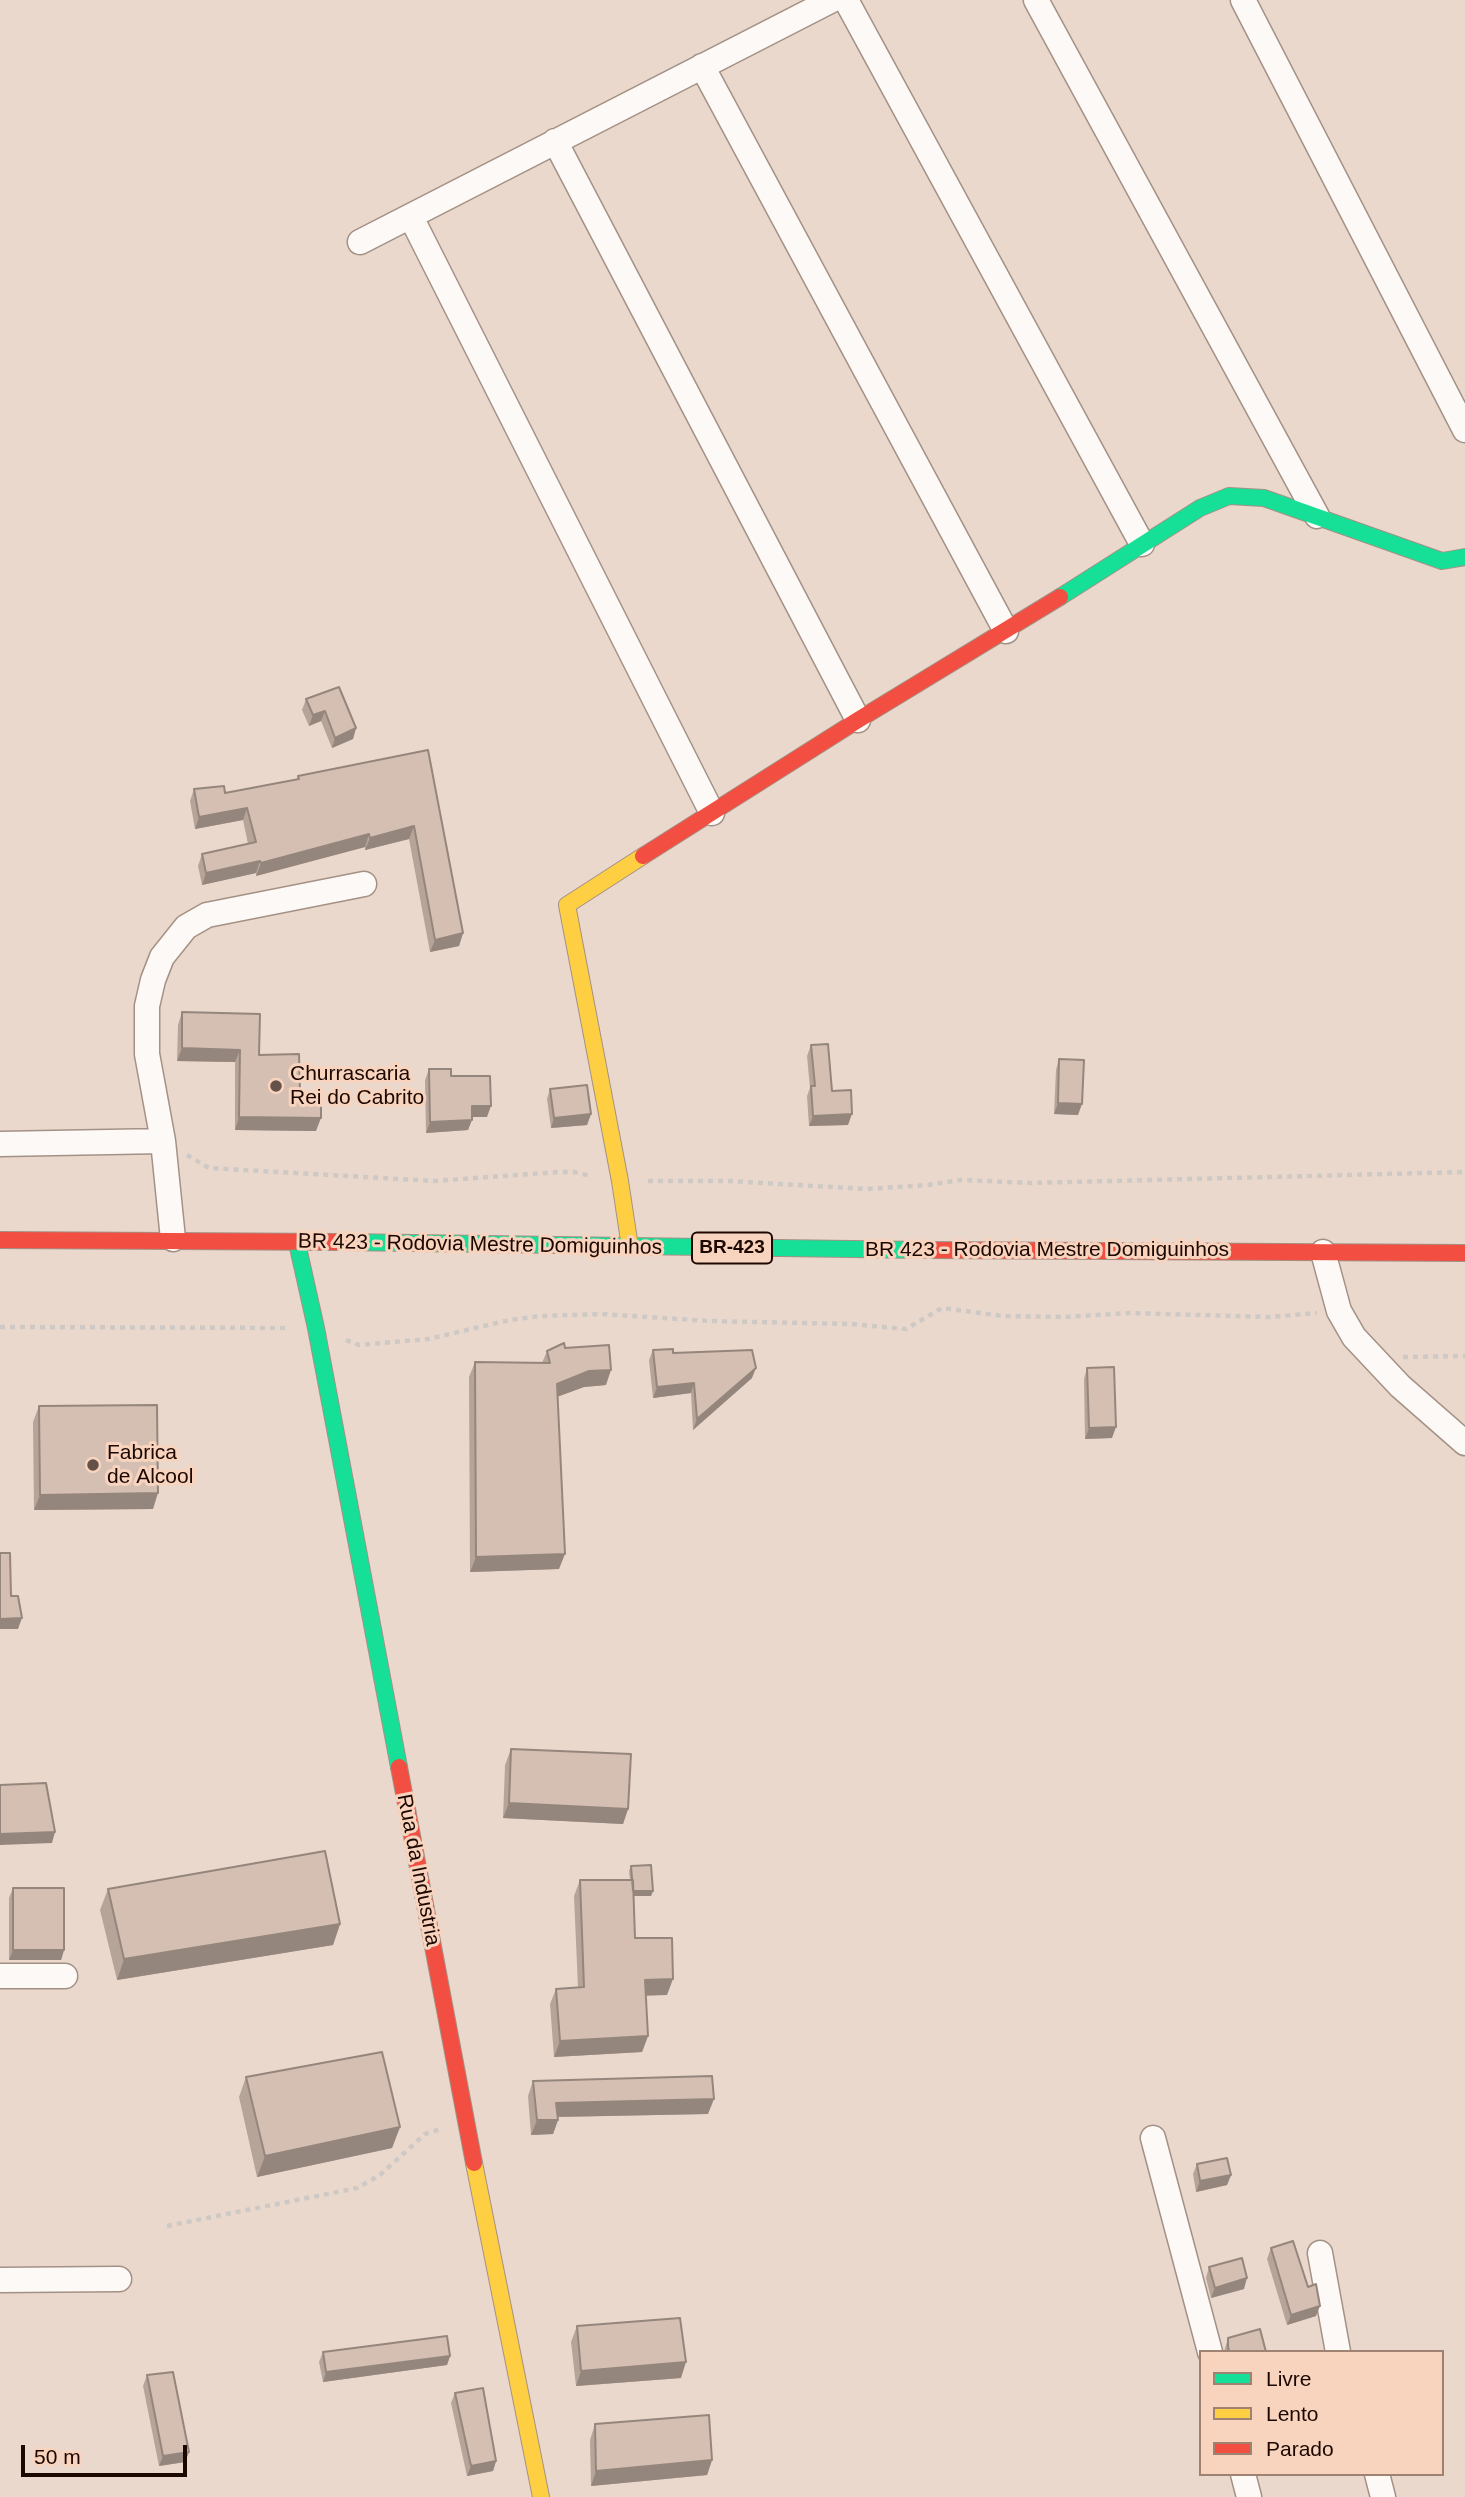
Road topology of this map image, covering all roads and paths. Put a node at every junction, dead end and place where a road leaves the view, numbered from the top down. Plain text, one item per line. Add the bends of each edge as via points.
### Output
1 (832, 0) edge
2 (846, 0) edge
3 (1036, 0) edge
4 (1243, 0) edge
5 (702, 66) junction
6 (555, 141) junction
7 (411, 217) junction
8 (360, 242) dead end
9 (1465, 430) edge
10 (1317, 516) junction
11 (1142, 544) junction
12 (1465, 557) edge
13 (1006, 631) junction
14 (858, 720) junction
15 (712, 813) junction
16 (364, 884) dead end
17 (163, 1141) junction
18 (0, 1144) edge
19 (1465, 1172) edge
20 (620, 1181) junction
21 (173, 1239) junction
22 (0, 1240) edge
23 (297, 1243) junction
24 (630, 1247) junction
25 (1323, 1252) junction
26 (1465, 1253) edge
27 (1339, 1311) junction
28 (0, 1327) edge
29 (316, 1328) junction
30 (1465, 1356) edge
31 (1401, 1357) dead end
32 (1465, 1443) edge
33 (0, 1976) edge
34 (65, 1976) dead end
35 (466, 2121) junction
36 (1153, 2138) dead end
37 (167, 2227) dead end
38 (1320, 2253) dead end
39 (119, 2279) dead end
40 (0, 2280) edge
41 (1209, 2350) edge
42 (1338, 2350) edge
43 (1244, 2476) edge
44 (1377, 2476) edge
45 (541, 2497) edge
46 (1249, 2497) edge
47 (1382, 2497) edge

1 - 5 street
2 - 11 street
3 - 10 street
4 - 9 street
5 - 6 street
5 - 13 street
6 - 7 street
6 - 14 street
7 - 8 street
7 - 15 street
10 - 11 street via 1264,498 1230,496 1200,508
10 - 12 street via 1442,561
11 - 13 street
13 - 14 street
14 - 15 street
15 - 20 street via 568,905
16 - 17 street via 207,915 177,937 162,957 147,1006 147,1055
17 - 18 street
17 - 20 path via 209,1168 434,1181 574,1172
17 - 21 street
19 - 20 path via 1032,1183 961,1180 866,1189 729,1181
20 - 24 street
21 - 22 street, BR 423 - Rodovia Mestre Domiguinhos / BR-423
21 - 23 street, BR 423 - Rodovia Mestre Domiguinhos / BR-423
23 - 24 street, BR 423 - Rodovia Mestre Domiguinhos / BR-423
23 - 29 street, Rua da Industria
24 - 25 street, BR 423 - Rodovia Mestre Domiguinhos / BR-423
25 - 26 street, BR 423 - Rodovia Mestre Domiguinhos / BR-423
25 - 27 street
27 - 29 path via 1269,1317 1129,1313 1003,1317 942,1308 906,1329 602,1314 510,1320 428,1339 359,1345
27 - 32 street via 1364,1349
28 - 29 path
29 - 35 street, Rua da Industria
30 - 31 path
33 - 34 street
35 - 37 path via 425,2134 380,2175 357,2188
35 - 45 street, Rua da Industria
36 - 41 street
38 - 42 street
39 - 40 street
43 - 46 street
44 - 47 street

